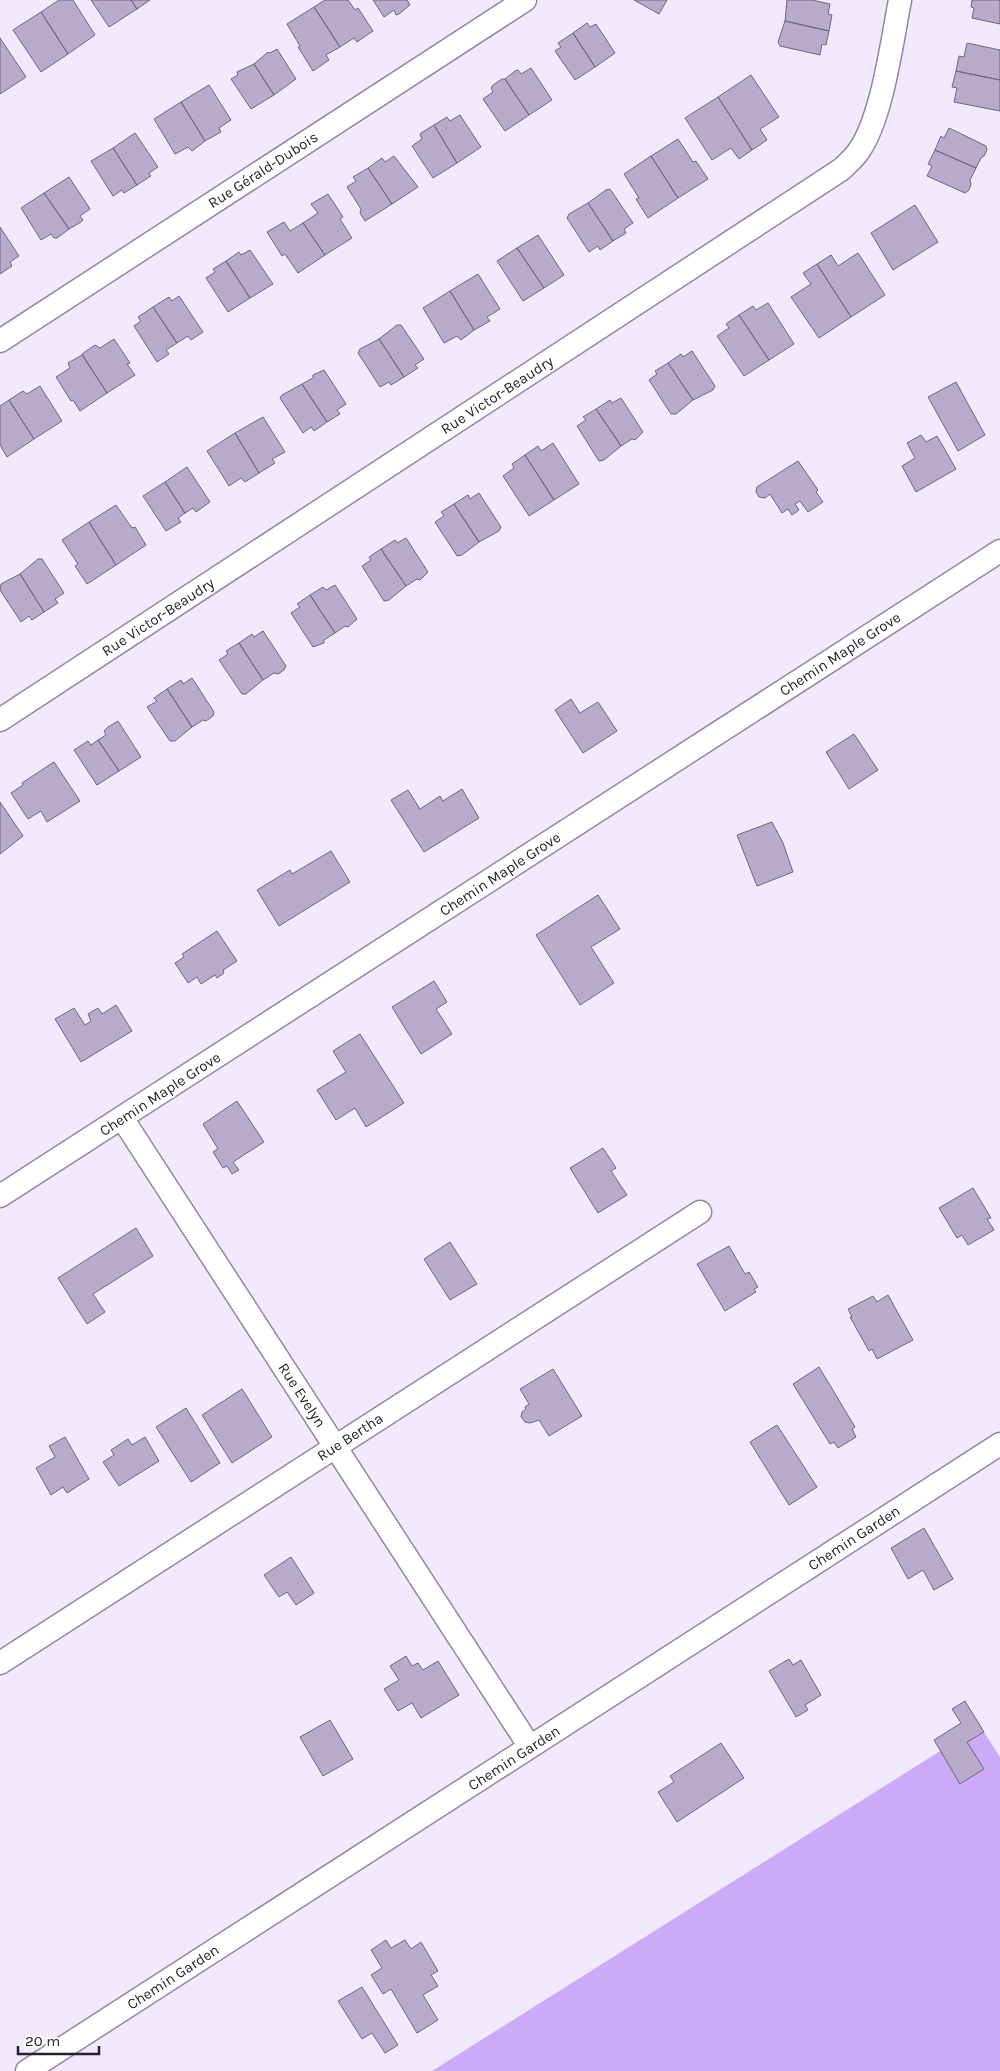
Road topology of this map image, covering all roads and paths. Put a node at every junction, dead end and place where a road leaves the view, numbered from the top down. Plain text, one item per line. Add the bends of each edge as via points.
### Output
1 (525, 0) edge
2 (900, 0) edge
3 (0, 341) edge
4 (1000, 551) edge
5 (0, 720) edge
6 (122, 1118) junction
7 (0, 1196) edge
8 (700, 1212) dead end
9 (1000, 1444) edge
10 (336, 1446) junction
11 (0, 1663) edge
12 (530, 1747) junction
13 (27, 2071) edge

1 - 3 street, Rue Gérald-Dubois
2 - 5 street, Rue Victor-Beaudry via 878,108 859,152 842,168
4 - 6 street, Chemin Maple Grove
6 - 7 street, Chemin Maple Grove
6 - 10 street, Rue Evelyn
8 - 10 street, Rue Bertha
9 - 12 street, Chemin Garden
10 - 11 street, Rue Bertha
10 - 12 street, Rue Evelyn
12 - 13 street, Chemin Garden

